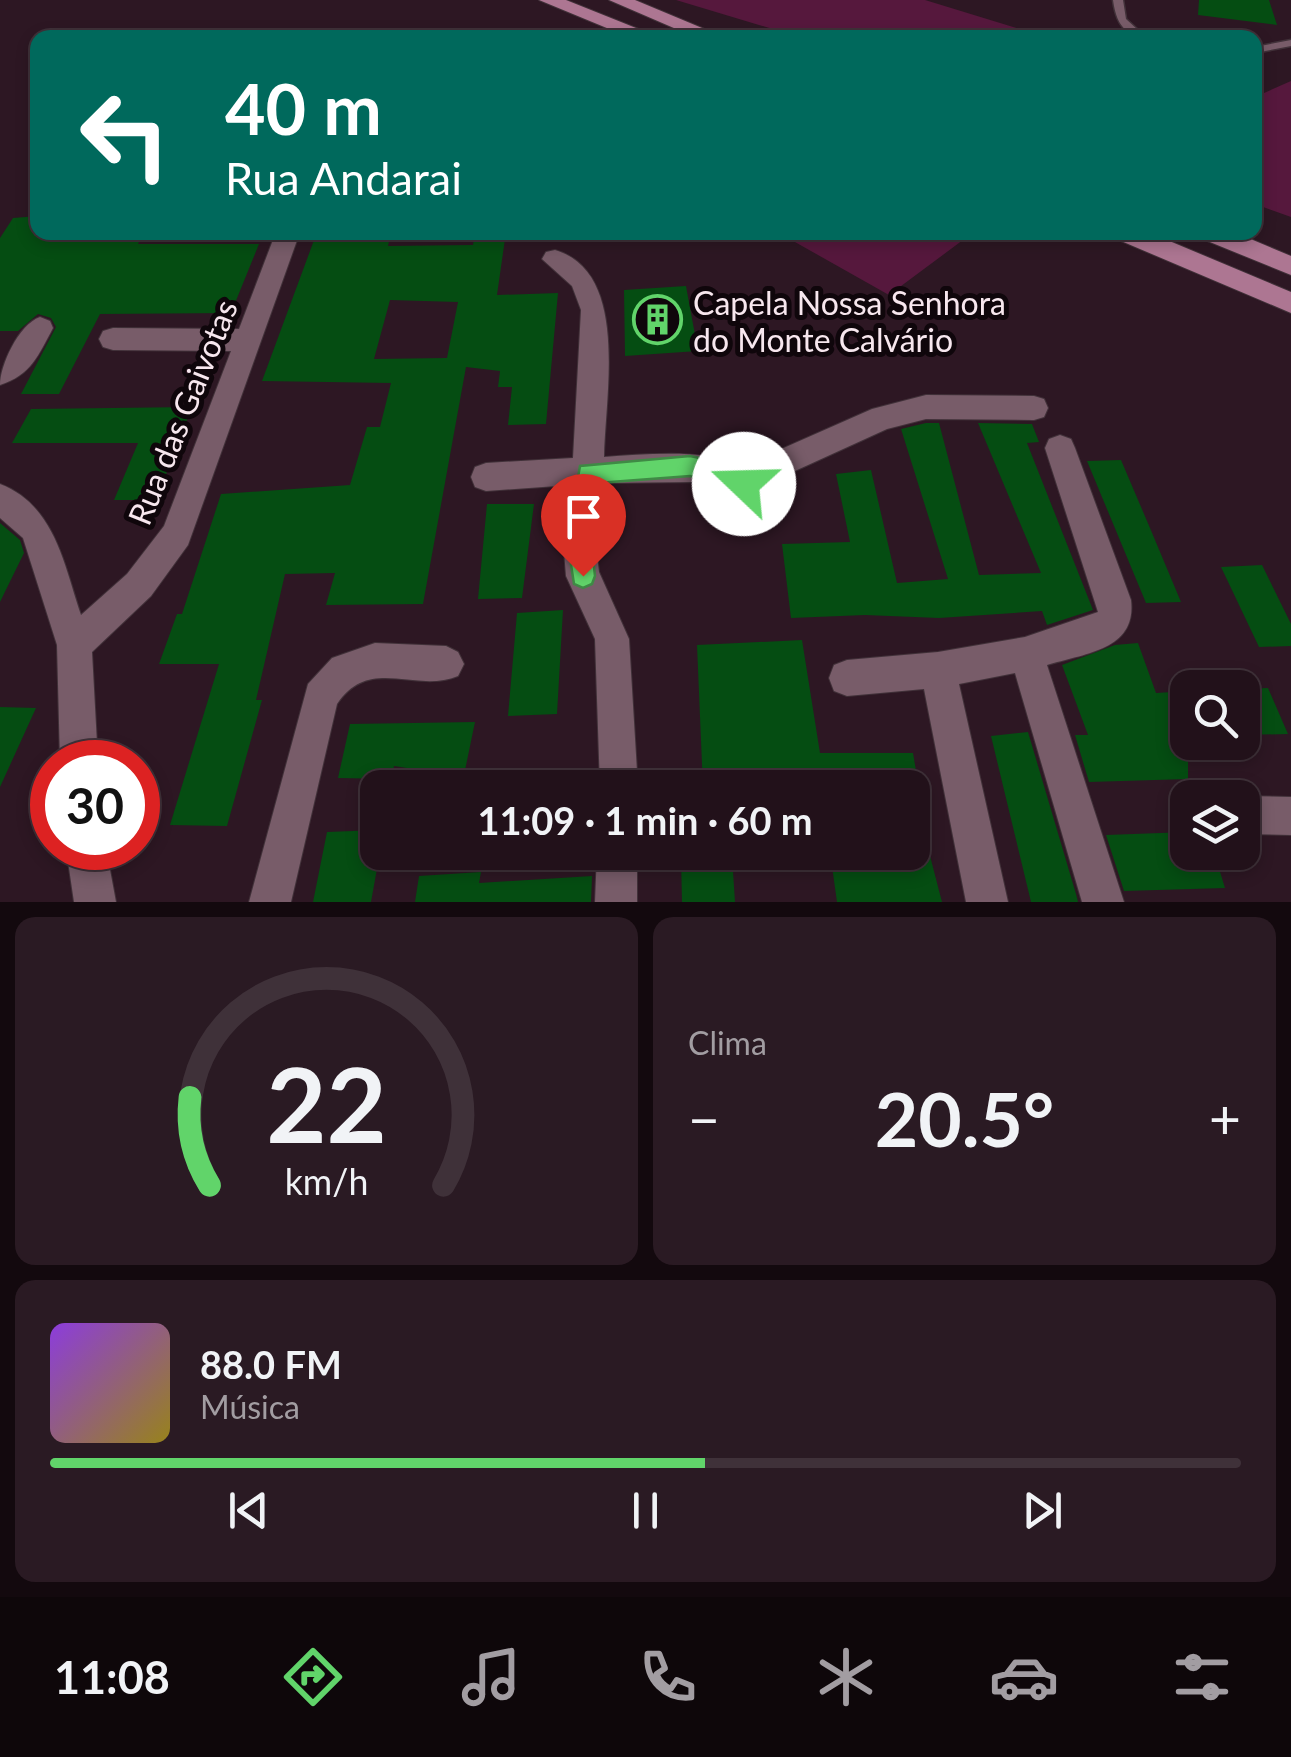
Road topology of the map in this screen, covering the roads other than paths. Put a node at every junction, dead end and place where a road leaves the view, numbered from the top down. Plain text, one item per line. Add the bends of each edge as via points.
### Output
1 (548, 0) edge
2 (618, 0) edge
3 (1118, 0) edge
4 (630, 30) edge
5 (695, 30) edge
6 (1133, 30) edge
7 (1291, 43) edge
8 (1262, 49) edge
9 (285, 240) edge
10 (1142, 240) edge
11 (1228, 240) edge
12 (555, 258) dead end
13 (1291, 266) edge
14 (1291, 303) edge
15 (40, 328) dead end
16 (112, 338) dead end
17 (250, 340) junction
18 (0, 374) edge
19 (1034, 408) dead end
20 (1060, 448) dead end
21 (588, 473) junction
22 (486, 477) dead end
23 (741, 480) junction
24 (0, 498) edge
25 (751, 518) dead end
26 (74, 646) junction
27 (1025, 654) junction
28 (446, 664) dead end
29 (938, 670) junction
30 (846, 678) dead end
31 (78, 740) edge
32 (618, 770) edge
33 (1260, 815) edge
34 (1291, 816) edge
35 (90, 870) edge
36 (617, 870) edge
37 (95, 902) edge
38 (270, 902) edge
39 (616, 902) edge
40 (987, 902) edge
41 (1102, 902) edge

1 - 4 main road
2 - 5 main road
3 - 6 lane via 1121,20
7 - 8 lane
9 - 17 street, Rua das Gaivotas
10 - 14 main road
11 - 13 main road
12 - 21 street via 583,281 594,310
15 - 18 street via 15,368
16 - 17 street
17 - 26 street, Rua das Gaivotas via 177,535 139,585
19 - 23 street via 926,407 882,418
20 - 27 street via 1116,619 1101,632
21 - 22 street
21 - 23 street via 690,466 724,470
21 - 32 street via 579,539 583,576 612,639
23 - 25 street
24 - 26 street via 36,528
26 - 31 street
27 - 29 street
27 - 41 street
28 - 38 street via 344,666 330,679
29 - 30 street
29 - 40 street
33 - 34 street
35 - 37 street
36 - 39 street

